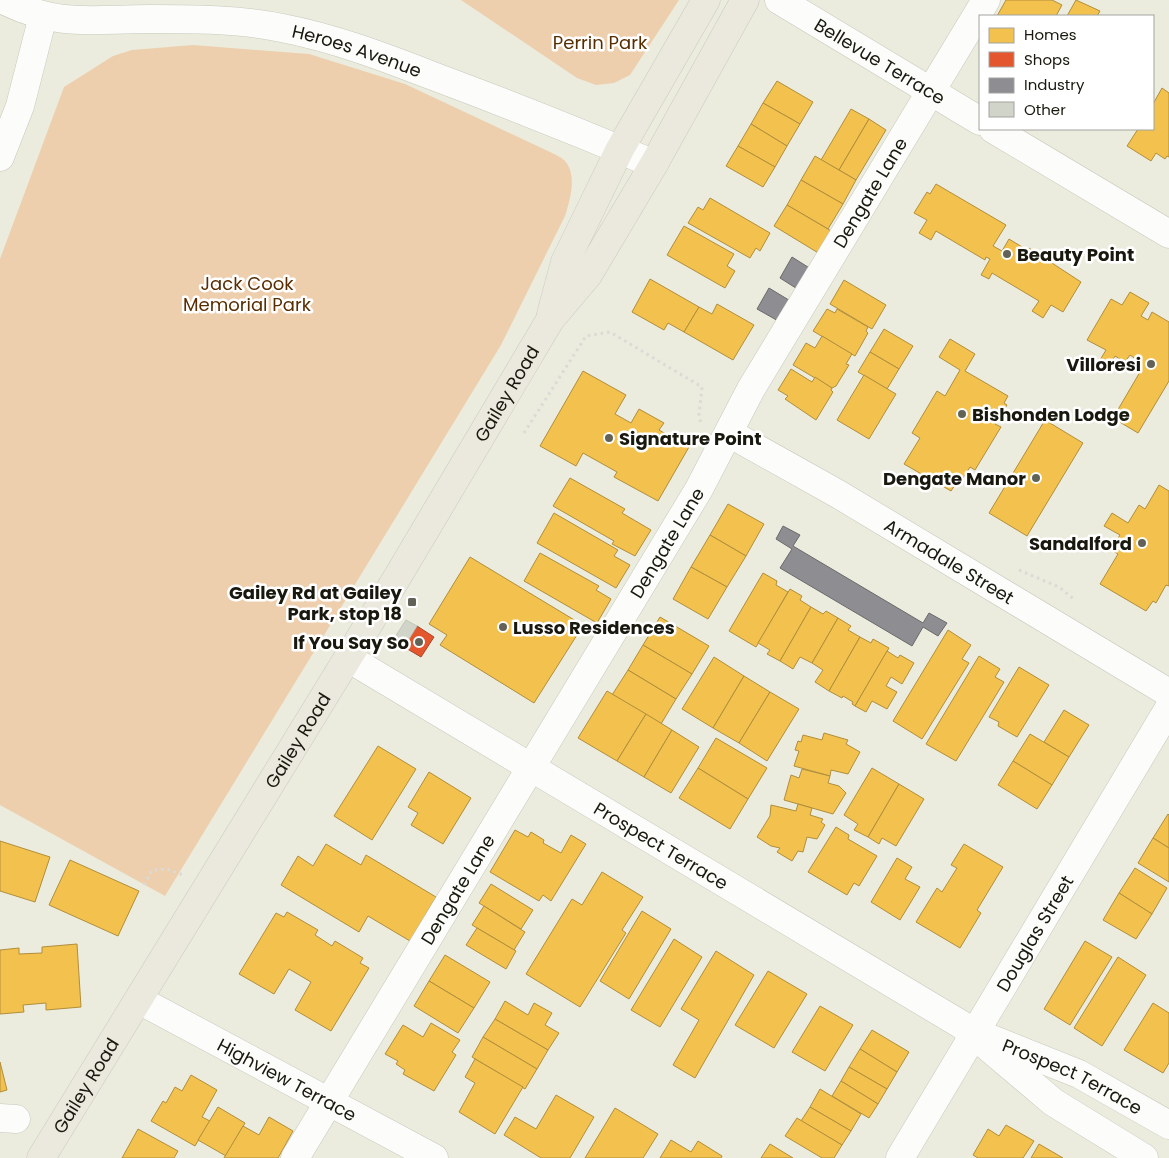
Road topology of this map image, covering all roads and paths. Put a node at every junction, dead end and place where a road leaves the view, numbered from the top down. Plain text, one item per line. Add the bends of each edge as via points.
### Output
1 (3, 0) edge
2 (706, 0) edge
3 (745, 0) edge
4 (779, 0) edge
5 (986, 0) edge
6 (43, 16) junction
7 (930, 91) junction
8 (979, 120) edge
9 (995, 130) edge
10 (620, 150) junction
11 (0, 157) edge
12 (654, 164) junction
13 (1169, 234) edge
14 (550, 320) junction
15 (700, 403) dead end
16 (729, 432) junction
17 (524, 433) dead end
18 (1012, 567) dead end
19 (1075, 600) dead end
20 (348, 658) junction
21 (1169, 693) edge
22 (1169, 708) edge
23 (530, 768) junction
24 (179, 874) dead end
25 (144, 885) dead end
26 (139, 1000) junction
27 (973, 1032) junction
28 (328, 1102) junction
29 (1169, 1125) edge
30 (41, 1158) edge
31 (295, 1158) edge
32 (434, 1158) edge
33 (900, 1158) edge
34 (1144, 1158) edge

1 - 6 street, Heroes Avenue
2 - 10 main road, Gailey Road
3 - 12 main road, Gailey Road
4 - 7 street, Bellevue Terrace
5 - 7 street, Dengate Lane
6 - 10 street, Heroes Avenue via 82,22 217,20 282,28 352,45
6 - 11 street via 20,106
7 - 8 street, Bellevue Terrace
7 - 16 street, Dengate Lane via 751,389
9 - 13 street
10 - 12 street, Heroes Avenue
10 - 14 main road, Gailey Road via 565,262
12 - 14 main road, Gailey Road via 588,275
14 - 20 main road, Gailey Road
15 - 17 path via 702,387 610,332 602,333 586,336
16 - 21 street, Armadale Street
16 - 23 street, Dengate Lane via 699,489
18 - 19 path via 1058,587
20 - 23 street, Prospect Terrace
20 - 26 main road, Gailey Road
22 - 27 street, Douglas Street
23 - 27 street, Prospect Terrace
23 - 28 street, Dengate Lane
24 - 25 path via 167,869 152,870
26 - 28 street, Highview Terrace
26 - 30 main road, Gailey Road
27 - 29 street, Prospect Terrace via 1079,1074
27 - 33 street, Douglas Street
27 - 34 street, Prospect Terrace via 1053,1102
28 - 31 street, Dengate Lane
28 - 32 street, Highview Terrace

